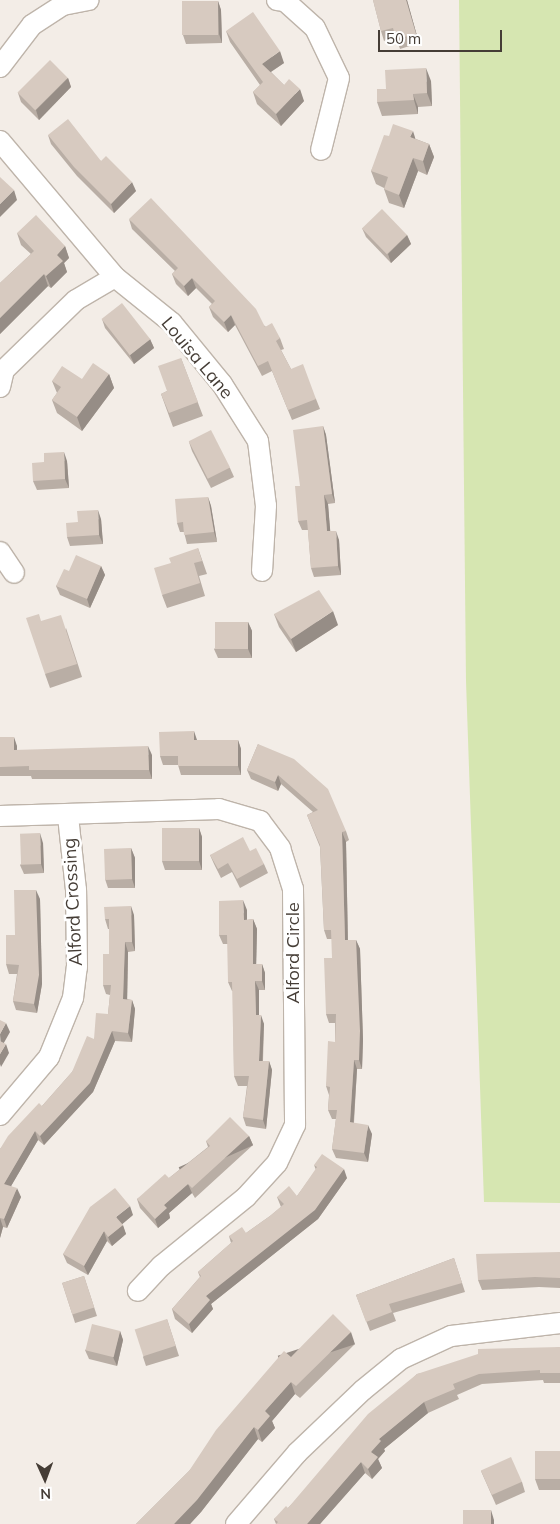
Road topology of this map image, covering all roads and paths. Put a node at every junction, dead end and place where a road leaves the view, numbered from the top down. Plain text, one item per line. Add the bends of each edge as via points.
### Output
1 (89, 0) edge
2 (277, 0) edge
3 (0, 67) edge
4 (0, 141) edge
5 (321, 150) dead end
6 (115, 277) junction
7 (0, 387) edge
8 (0, 552) edge
9 (262, 571) dead end
10 (14, 574) dead end
11 (0, 816) edge
12 (68, 816) junction
13 (0, 1115) edge
14 (138, 1291) dead end
15 (560, 1323) edge
16 (236, 1524) edge

1 - 3 street via 63,5 32,25
2 - 5 street via 285,2 316,28 339,78
4 - 6 street, Louisa Lane
6 - 7 street via 76,300 4,370
6 - 9 street, Louisa Lane via 172,323 222,384 258,441 266,506
8 - 10 street
11 - 12 street, Alford Circle
12 - 13 street, Alford Crossing via 76,890 77,967 73,998 49,1057
12 - 14 street, Alford Circle via 219,809 260,821 280,848 293,890 294,1125 276,1163 246,1197 161,1266
15 - 16 street via 451,1336 401,1359 297,1453

